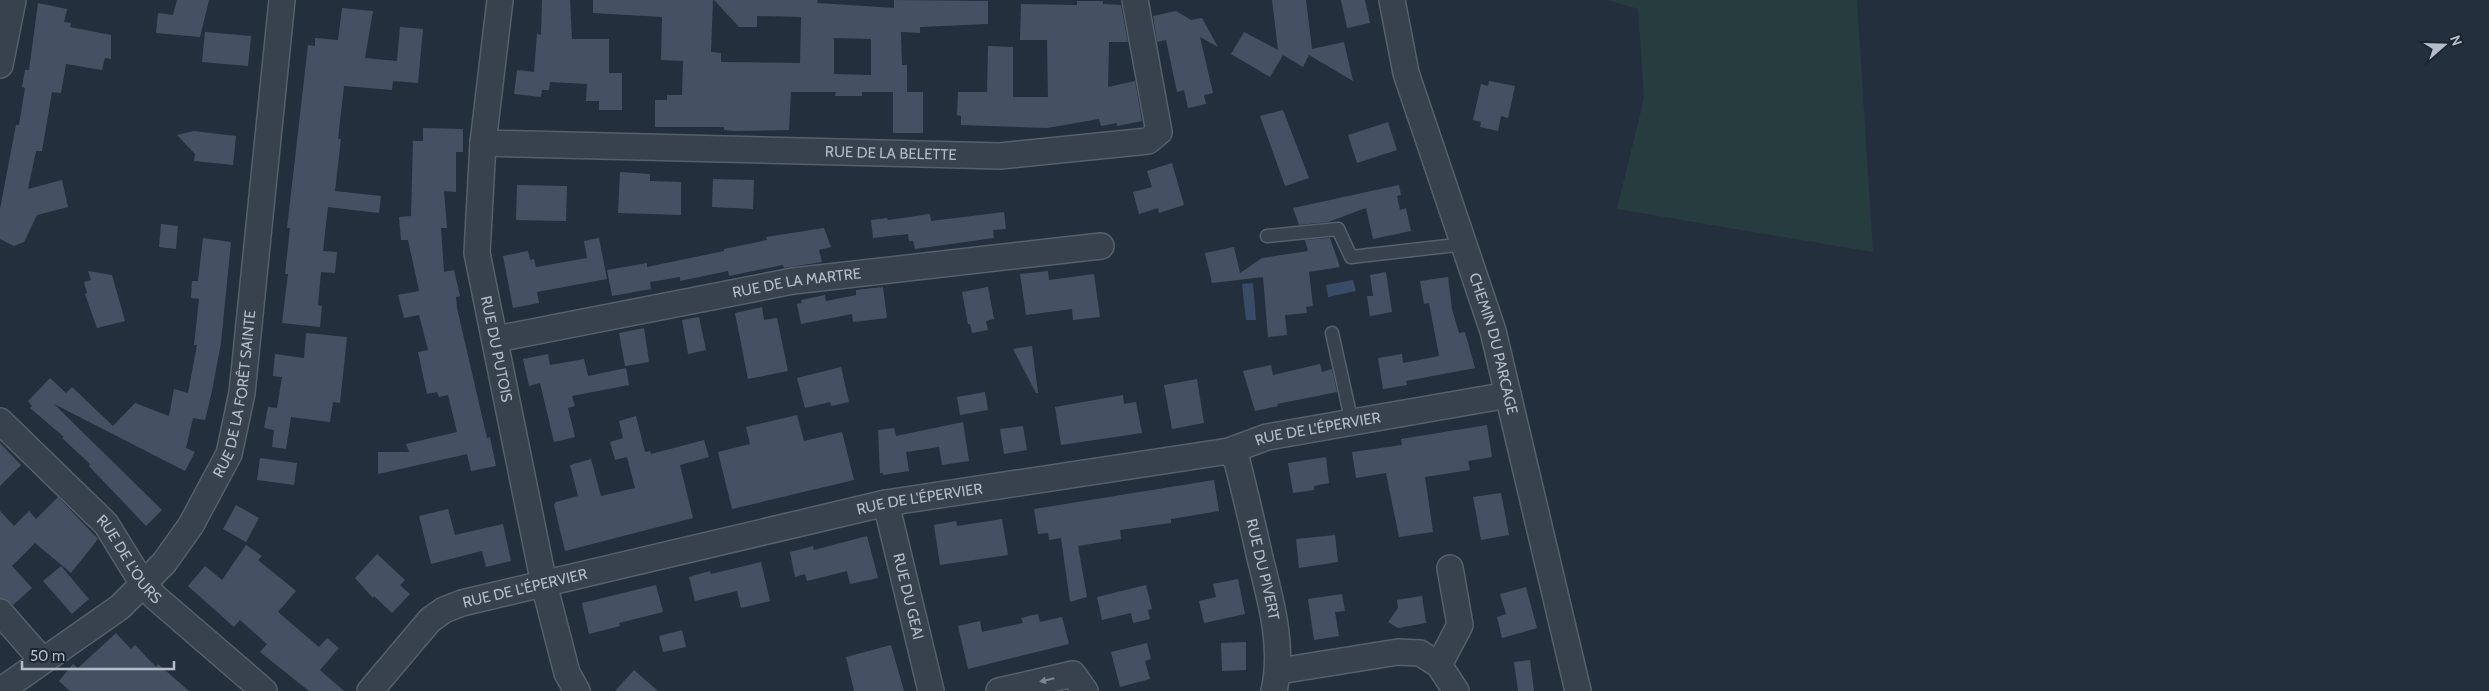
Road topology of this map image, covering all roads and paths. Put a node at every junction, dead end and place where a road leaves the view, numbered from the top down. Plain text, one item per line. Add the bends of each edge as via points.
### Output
1 (13, 0) edge
2 (282, 0) edge
3 (500, 0) edge
4 (1135, 0) edge
5 (1392, 0) edge
6 (0, 66) edge
7 (483, 143) junction
8 (1267, 236) dead end
9 (1465, 244) junction
10 (1100, 246) dead end
11 (1332, 333) dead end
12 (496, 339) junction
13 (1508, 395) junction
14 (0, 421) edge
15 (1352, 423) junction
16 (1229, 451) junction
17 (886, 503) junction
18 (1450, 568) dead end
19 (143, 584) junction
20 (544, 584) junction
21 (0, 612) edge
22 (42, 660) junction
23 (1439, 664) junction
24 (1277, 681) edge
25 (0, 691) edge
26 (264, 691) edge
27 (370, 691) edge
28 (577, 691) edge
29 (931, 691) edge
30 (999, 691) edge
31 (1085, 691) edge
32 (1456, 691) edge
33 (1578, 691) edge

1 - 6 street
2 - 19 street, RUE DE LA FORÊT SAINTE via 242,393 229,454 190,525 164,563
3 - 7 street, RUE DU PUTOIS
4 - 7 street, RUE DE LA BELETTE via 1159,132 1148,141 1000,156
5 - 9 street, CHEMIN DU PARCAGE via 1406,73
7 - 12 street, RUE DU PUTOIS via 477,253
8 - 9 lane via 1338,229 1351,257
9 - 13 street, CHEMIN DU PARCAGE via 1493,331
10 - 12 street, RUE DE LA MARTRE via 792,281
11 - 15 lane
12 - 20 street, RUE DU PUTOIS
13 - 15 street, RUE DE L'ÉPERVIER
13 - 33 street, CHEMIN DU PARCAGE
14 - 19 street, RUE DE L'OURS via 106,524
15 - 16 street, RUE DE L'ÉPERVIER via 1267,437
16 - 17 street, RUE DE L'ÉPERVIER
16 - 24 street, RUE DU PIVERT via 1237,461 1268,591 1276,635
17 - 20 street, RUE DE L'ÉPERVIER
17 - 29 street, RUE DU GEAI
18 - 23 street via 1460,625
19 - 22 street, RUE DE LA FORÊT SAINTE via 120,607
19 - 26 street, RUE DE L'OURS
20 - 27 street, RUE DE L'ÉPERVIER via 444,610 430,620
20 - 28 street, RUE DU PUTOIS via 566,673
21 - 22 street
22 - 25 street, RUE DE LA FORÊT SAINTE
23 - 24 street via 1420,653 1398,652
23 - 32 street
31 -> 30 street via 1073,674

